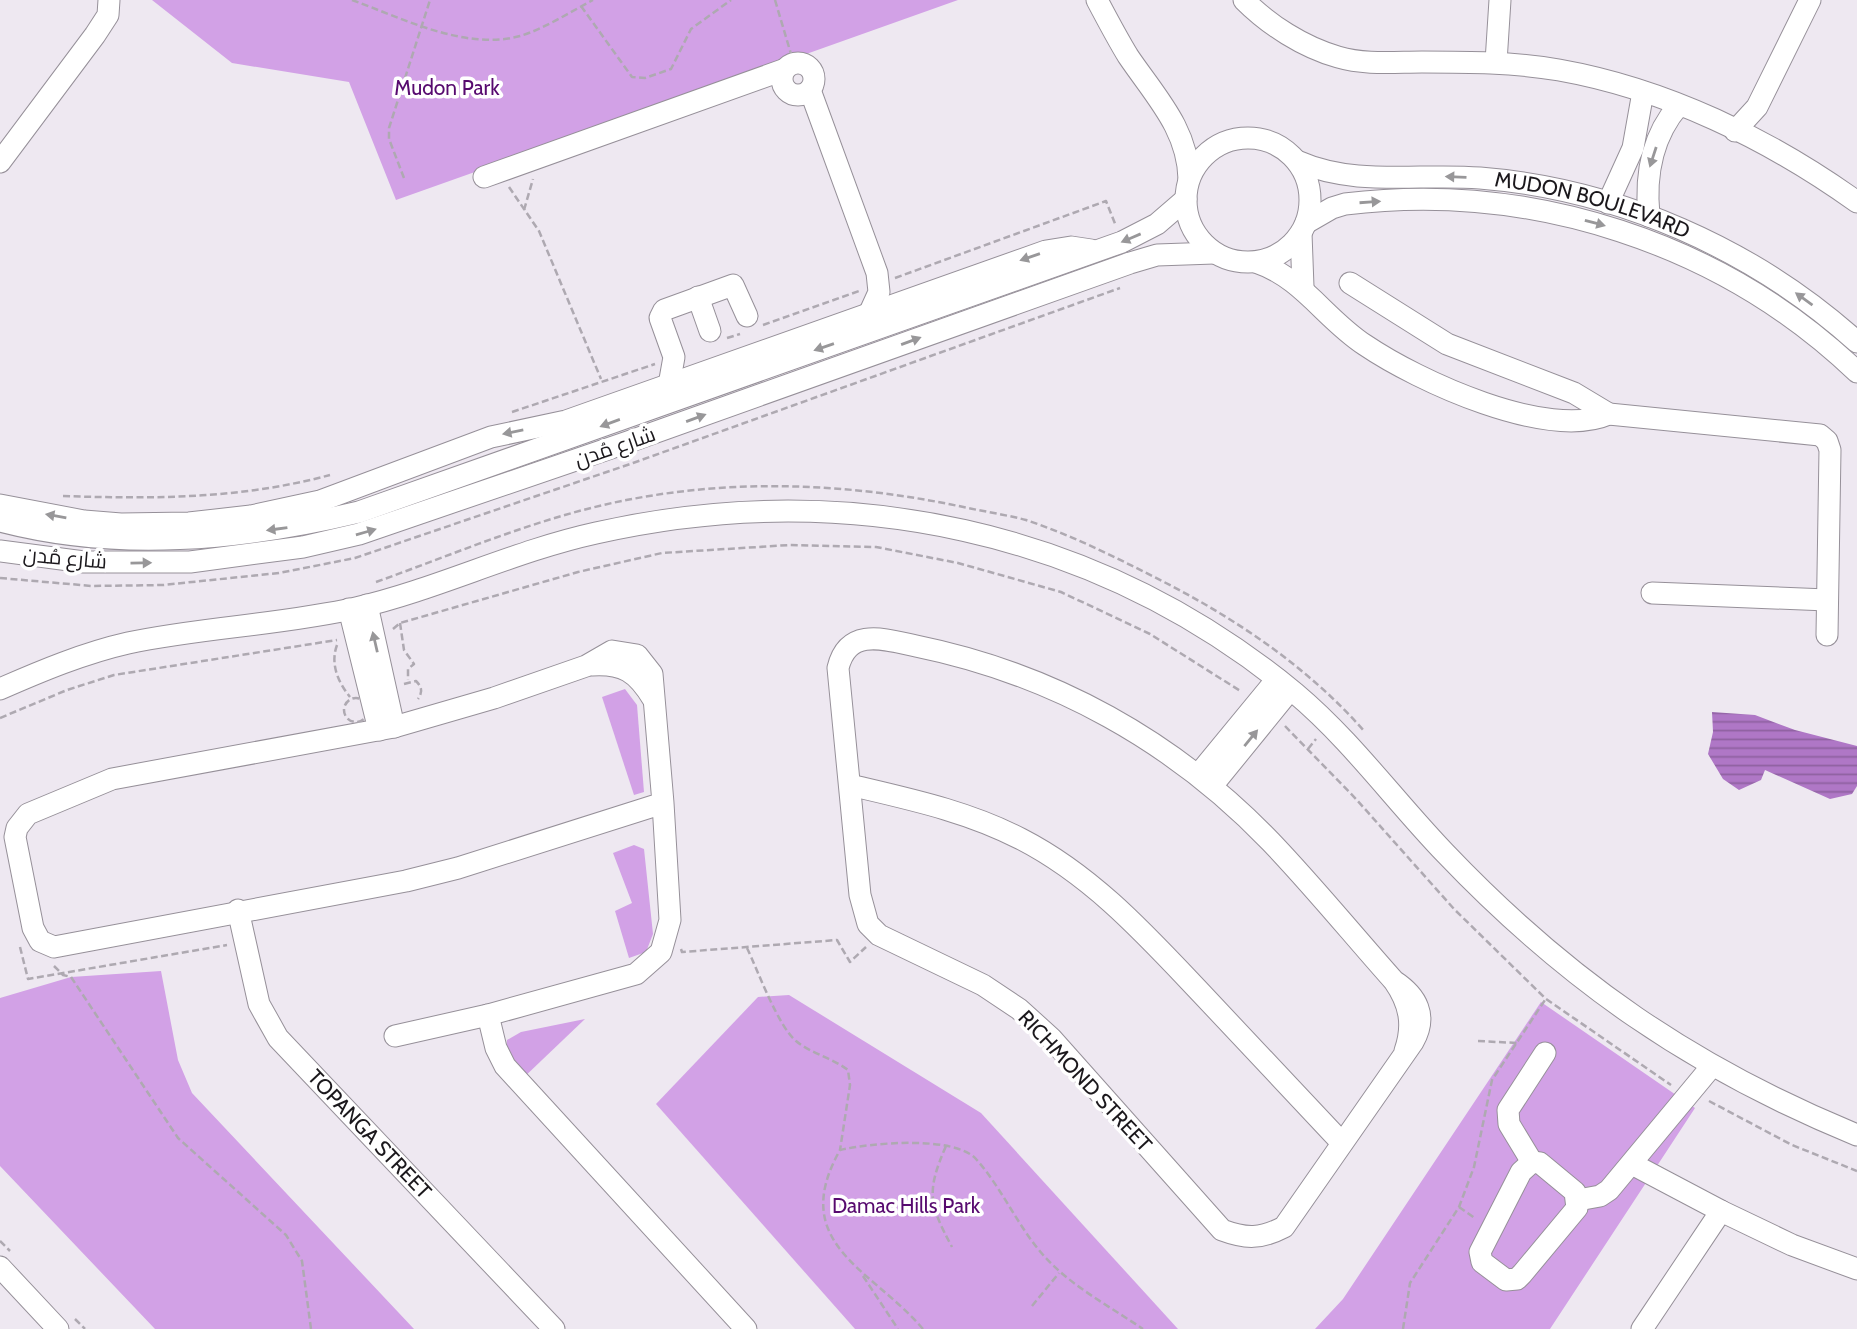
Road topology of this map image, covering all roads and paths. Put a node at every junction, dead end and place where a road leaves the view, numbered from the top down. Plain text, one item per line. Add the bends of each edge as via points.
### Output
1 (109, 0) edge
2 (352, 0) edge
3 (430, 0) edge
4 (593, 0) edge
5 (732, 0) edge
6 (775, 0) edge
7 (1097, 0) edge
8 (1244, 0) edge
9 (1500, 0) edge
10 (1810, 0) edge
11 (581, 6) junction
12 (423, 26) junction
13 (1496, 62) junction
14 (788, 66) junction
15 (1643, 92) junction
16 (1679, 104) junction
17 (1177, 125) junction
18 (1735, 131) junction
19 (1221, 144) junction
20 (540, 156) junction
21 (0, 162) edge
22 (1297, 162) junction
23 (492, 174) joint
24 (404, 178) dead end
25 (1188, 189) junction
26 (1857, 202) edge
27 (1608, 203) junction
28 (524, 210) junction
29 (1649, 216) junction
30 (1303, 228) junction
31 (1096, 251) junction
32 (1214, 253) junction
33 (1256, 262) junction
34 (877, 273) junction
35 (1350, 283) dead end
36 (1303, 287) junction
37 (698, 298) junction
38 (913, 298) junction
39 (869, 314) junction
40 (747, 316) dead end
41 (710, 331) dead end
42 (1857, 342) edge
43 (674, 357) junction
44 (1857, 372) edge
45 (698, 374) junction
46 (602, 379) dead end
47 (669, 385) junction
48 (1609, 414) junction
49 (0, 505) edge
50 (0, 521) edge
51 (0, 551) edge
52 (1653, 593) dead end
53 (361, 600) junction
54 (1828, 600) junction
55 (400, 623) dead end
56 (1827, 635) dead end
57 (409, 681) junction
58 (1284, 684) junction
59 (0, 689) edge
60 (401, 693) dead end
61 (352, 698) dead end
62 (412, 702) dead end
63 (0, 718) edge
64 (386, 729) junction
65 (1368, 736) dead end
66 (1205, 781) junction
67 (850, 785) junction
68 (663, 803) junction
69 (238, 910) junction
70 (879, 935) junction
71 (679, 946) dead end
72 (747, 947) junction
73 (71, 977) dead end
74 (1546, 999) dead end
75 (488, 1015) junction
76 (395, 1036) dead end
77 (1478, 1041) dead end
78 (1517, 1043) junction
79 (1545, 1053) dead end
80 (1712, 1066) junction
81 (1857, 1135) edge
82 (1342, 1143) junction
83 (947, 1145) junction
84 (840, 1150) junction
85 (1532, 1162) junction
86 (1632, 1164) junction
87 (1578, 1200) junction
88 (1721, 1212) junction
89 (952, 1247) dead end
90 (0, 1267) edge
91 (1857, 1269) edge
92 (1060, 1272) junction
93 (861, 1273) junction
94 (1032, 1306) dead end
95 (58, 1329) edge
96 (312, 1329) edge
97 (554, 1329) edge
98 (746, 1329) edge
99 (898, 1329) edge
100 (923, 1329) edge
101 (1143, 1329) edge
102 (1403, 1329) edge
103 (1642, 1329) edge

1 - 21 street via 108,15 95,35
2 - 12 path
3 - 12 path
4 - 11 path
5 - 11 path via 691,29 671,69 645,78 632,77
6 - 14 path
7 - 17 street via 1127,55
8 - 13 street via 1262,18 1338,57 1366,62
9 - 13 street
10 - 18 street via 1757,107
11 - 12 path via 522,36 501,40
12 - 24 path via 389,128
13 - 15 street via 1559,70
14 - 20 street
14 - 34 street via 782,84 791,94 810,90
15 - 16 street
15 - 27 street via 1633,148
16 - 18 street
16 -> 29 street via 1668,118 1650,162
17 - 19 street
17 - 25 street via 1186,151
18 - 26 street via 1807,166
19 - 22 street via 1241,138 1262,139 1282,147
19 - 25 street via 1201,158
20 - 23 street
20 - 28 path
27 -> 22 street, MUDON BOULEVARD via 1552,188 1479,178 1341,176
22 - 30 street via 1307,180 1310,202
23 - 28 path
25 -> 31 street, شارع مُدن via 1157,224
25 - 32 street via 1189,220
27 - 29 street, MUDON BOULEVARD
28 - 46 path via 551,257
42 -> 29 street, MUDON BOULEVARD via 1760,269
30 - 33 street via 1274,257
30 - 36 street
30 -> 44 street, MUDON BOULEVARD via 1345,204 1444,200 1526,207 1618,229 1716,270 1763,297
31 -> 38 street via 1059,247
31 -> 50 street, شارع مُدن via 359,512 282,528 159,540 69,536
32 - 33 street via 1234,261
51 -> 32 street, شارع مُدن via 84,562 190,562 303,547 359,534 1130,263 1157,255
33 - 36 street
34 - 38 street via 896,293
34 - 39 street via 879,292
35 - 48 street via 1447,344 1574,393
36 - 48 street via 1331,319 1364,345 1440,384 1550,421 1584,422
37 - 40 street via 733,285
37 - 41 street
37 - 43 street via 661,313
38 - 39 street
39 - 45 street
43 - 45 street
43 - 47 street
45 - 47 street
47 -> 49 street via 559,423 491,437 320,501 270,513 189,523 121,524
48 - 54 street via 1820,435 1829,450
52 - 54 street
53 - 58 street via 430,587 588,534 654,520 761,510 855,513 986,534 1086,568 1170,607 1227,641
53 - 59 street via 127,643
53 - 64 street
64 -> 53 street via 384,634
53 - 65 path via 582,509 634,498 747,487 853,487 1025,520 1094,547 1204,603 1279,653 1343,707
54 - 56 street
55 - 57 path via 404,650 414,664 408,670
57 - 60 path
57 - 62 path via 421,686 422,693
58 - 66 street
58 - 80 street via 1330,723 1442,850 1541,947 1650,1030
61 - 63 path via 336,674 334,659 340,639 114,675
64 - 68 street via 586,666 616,665 643,683 654,700
64 - 69 street via 112,779 21,820 15,837 30,911 51,934 77,943
66 - 67 street, RICHMOND STREET via 1143,736 1085,702 1036,681 960,655 868,637 847,647 838,668
66 - 82 street, RICHMOND STREET via 1271,842 1403,994 1410,1032 1405,1051
67 - 70 street, RICHMOND STREET via 862,910
67 - 82 street via 933,804 978,820 1063,863 1136,924
68 - 69 street via 458,868
68 - 75 street via 670,920 661,952 636,974
69 - 97 street, TOPANGA STREET via 259,1004 278,1038
70 - 72 path via 850,962 837,940
70 - 82 street, RICHMOND STREET via 974,980 1019,1009 1051,1038 1222,1230 1242,1238 1264,1237 1284,1227
71 - 72 path via 682,952
72 - 84 path via 795,1040 848,1070
73 - 96 path via 178,1138 286,1235 302,1261
74 - 78 path
75 - 76 street
75 - 98 street via 496,1048 511,1074
77 - 78 path
78 - 102 path via 1492,1080 1474,1167 1458,1207 1410,1283
79 - 85 street via 1508,1110 1509,1124
80 - 81 street
80 - 86 street
83 - 84 path via 867,1144
83 - 89 path via 933,1177 930,1198
83 - 92 path via 974,1157 1041,1253
84 - 93 path via 823,1191 824,1224 838,1250
85 - 87 street via 1546,1167
85 - 87 street via 1521,1172 1482,1247 1480,1257 1486,1266 1506,1280 1517,1279 1572,1216
86 - 87 street via 1600,1196
86 - 88 street
88 - 91 street
88 - 103 street
90 - 95 street
92 - 94 path
92 - 101 path
93 - 99 path
93 - 100 path via 897,1300

